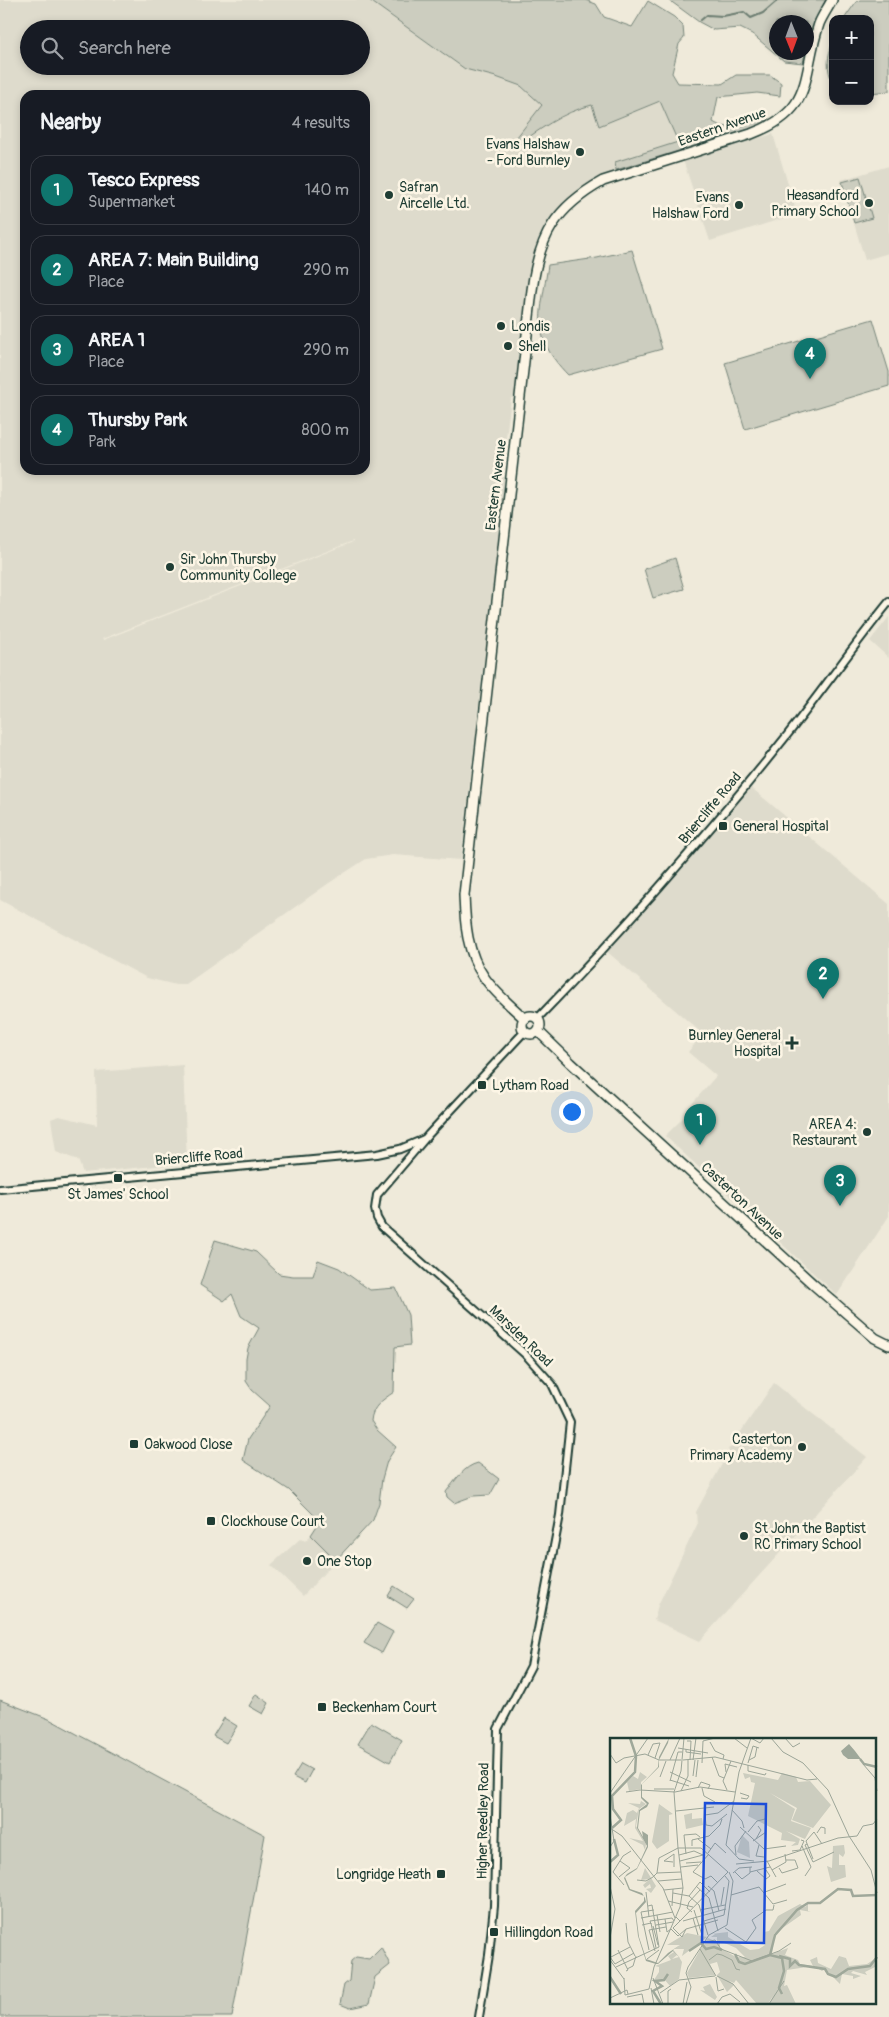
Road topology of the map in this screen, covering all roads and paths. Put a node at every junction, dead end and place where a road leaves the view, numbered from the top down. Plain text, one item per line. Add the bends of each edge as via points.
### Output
1 (832, 0) edge
2 (889, 602) edge
3 (538, 1018) junction
4 (525, 1019) junction
5 (538, 1030) junction
6 (525, 1031) junction
7 (425, 1139) junction
8 (400, 1149) junction
9 (405, 1164) junction
10 (0, 1190) edge
11 (376, 1212) joint
12 (889, 1345) edge
13 (538, 1634) joint
14 (479, 2017) edge

1 - 4 highway, Eastern Avenue via 820,22 801,95 783,118 763,130 615,176 588,190 566,209 545,237 538,253 464,895 465,921 477,966 485,979
2 - 3 street, Briercliffe Road via 747,784 637,912
3 - 4 highway via 531,1016
3 - 5 highway
4 - 6 highway via 522,1025
5 - 6 highway via 532,1033
5 - 12 highway, Casterton Avenue via 814,1286 875,1338
6 - 7 street, Briercliffe Road
7 - 8 street, Briercliffe Road
7 - 9 street, Briercliffe Road
8 - 9 street
8 - 10 street, Briercliffe Road via 377,1154
9 - 11 street, Briercliffe Road via 377,1195 374,1202
11 - 13 street, Marsden Road via 382,1227 526,1355 552,1384 570,1422 560,1515
13 - 14 street, Higher Reedley Road via 531,1666 498,1729 494,1906

